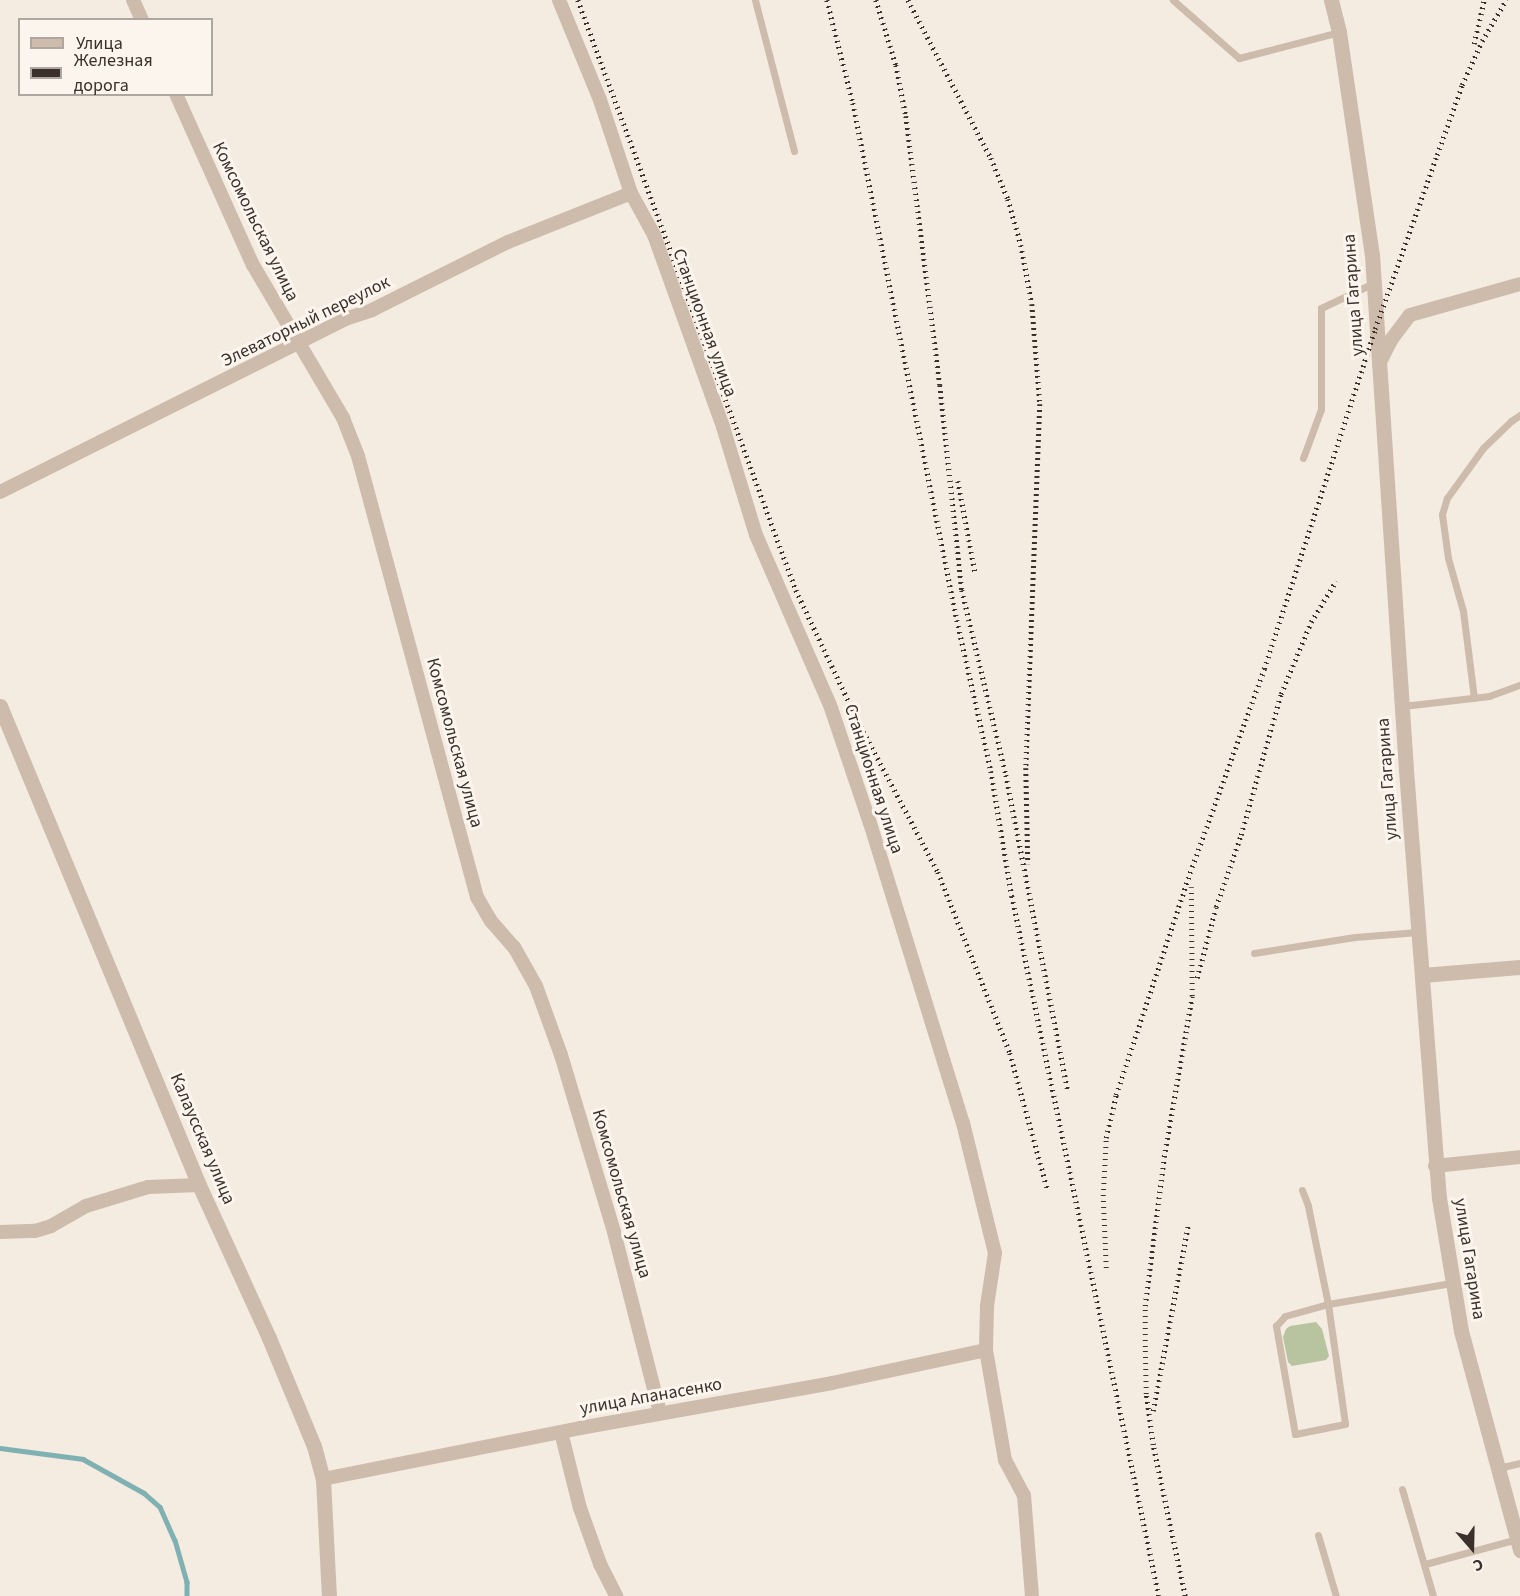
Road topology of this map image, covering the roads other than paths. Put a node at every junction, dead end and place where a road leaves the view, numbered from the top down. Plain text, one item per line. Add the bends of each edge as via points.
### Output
1 (134, 0) edge
2 (559, 0) edge
3 (755, 0) edge
4 (1173, 0) edge
5 (1331, 0) edge
6 (141, 18) edge
7 (1340, 32) junction
8 (177, 96) edge
9 (794, 151) dead end
10 (631, 193) junction
11 (1374, 283) junction
12 (1520, 284) edge
13 (298, 343) junction
14 (1379, 364) junction
15 (1520, 415) edge
16 (1303, 458) dead end
17 (0, 492) edge
18 (1520, 685) edge
19 (1474, 698) junction
20 (0, 706) edge
21 (1403, 706) junction
22 (1418, 932) junction
23 (1254, 953) dead end
24 (1520, 967) edge
25 (1422, 975) junction
26 (1520, 1157) edge
27 (1436, 1166) junction
28 (199, 1185) junction
29 (1302, 1190) dead end
30 (0, 1232) edge
31 (1451, 1283) junction
32 (1328, 1304) junction
33 (986, 1350) junction
34 (660, 1413) junction
35 (561, 1432) junction
36 (1520, 1463) edge
37 (1498, 1468) junction
38 (323, 1479) junction
39 (1402, 1489) dead end
40 (1318, 1535) dead end
41 (1518, 1544) edge
42 (1425, 1564) junction
43 (329, 1596) edge
44 (616, 1596) edge
45 (1032, 1596) edge
46 (1336, 1596) edge
47 (1433, 1596) edge

1 - 6 street
2 - 10 street, Станционная улица via 600,100
3 - 9 lane
4 - 7 lane via 1239,58
5 - 7 street, улица Гагарина
7 - 11 street, улица Гагарина
8 - 13 street, Комсомольская улица via 253,265
10 - 13 street, Элеваторный переулок via 508,242
10 - 33 street, Станционная улица via 654,235 723,427 756,535 830,705 963,1123 995,1253 987,1306
11 - 14 street, улица Гагарина
11 - 16 lane via 1321,308 1321,409
12 - 14 street via 1410,315
13 - 17 street, Элеваторный переулок
13 - 34 street, Комсомольская улица via 343,418 358,456 477,897 491,921 514,947 536,986 561,1055 614,1232
14 - 21 street, улица Гагарина
15 - 19 lane via 1483,448 1447,498 1442,514 1448,558 1462,611
18 - 19 lane
19 - 21 lane
20 - 28 street, Калаусская улица
21 - 22 street, улица Гагарина
22 - 23 lane via 1355,937
22 - 25 street, улица Гагарина
24 - 25 street
25 - 27 street, улица Гагарина
26 - 27 street
27 - 31 street, улица Гагарина
28 - 30 street via 148,1187 86,1206 43,1228
28 - 38 street, Калаусская улица via 269,1338 314,1446
29 - 32 lane
31 - 32 lane
31 - 37 street, улица Гагарина
32 - 32 lane via 1285,1316 1276,1326 1295,1434 1345,1424
33 - 34 street, улица Апанасенко via 832,1383
33 - 45 street, Станционная улица via 1005,1460 1024,1496
34 - 35 street, улица Апанасенко
35 - 38 street, улица Апанасенко
35 - 44 street via 580,1508
36 - 37 lane
37 - 41 street, улица Гагарина
38 - 43 street, Калаусская улица
39 - 42 lane
40 - 46 lane
41 - 42 lane
42 - 47 lane

